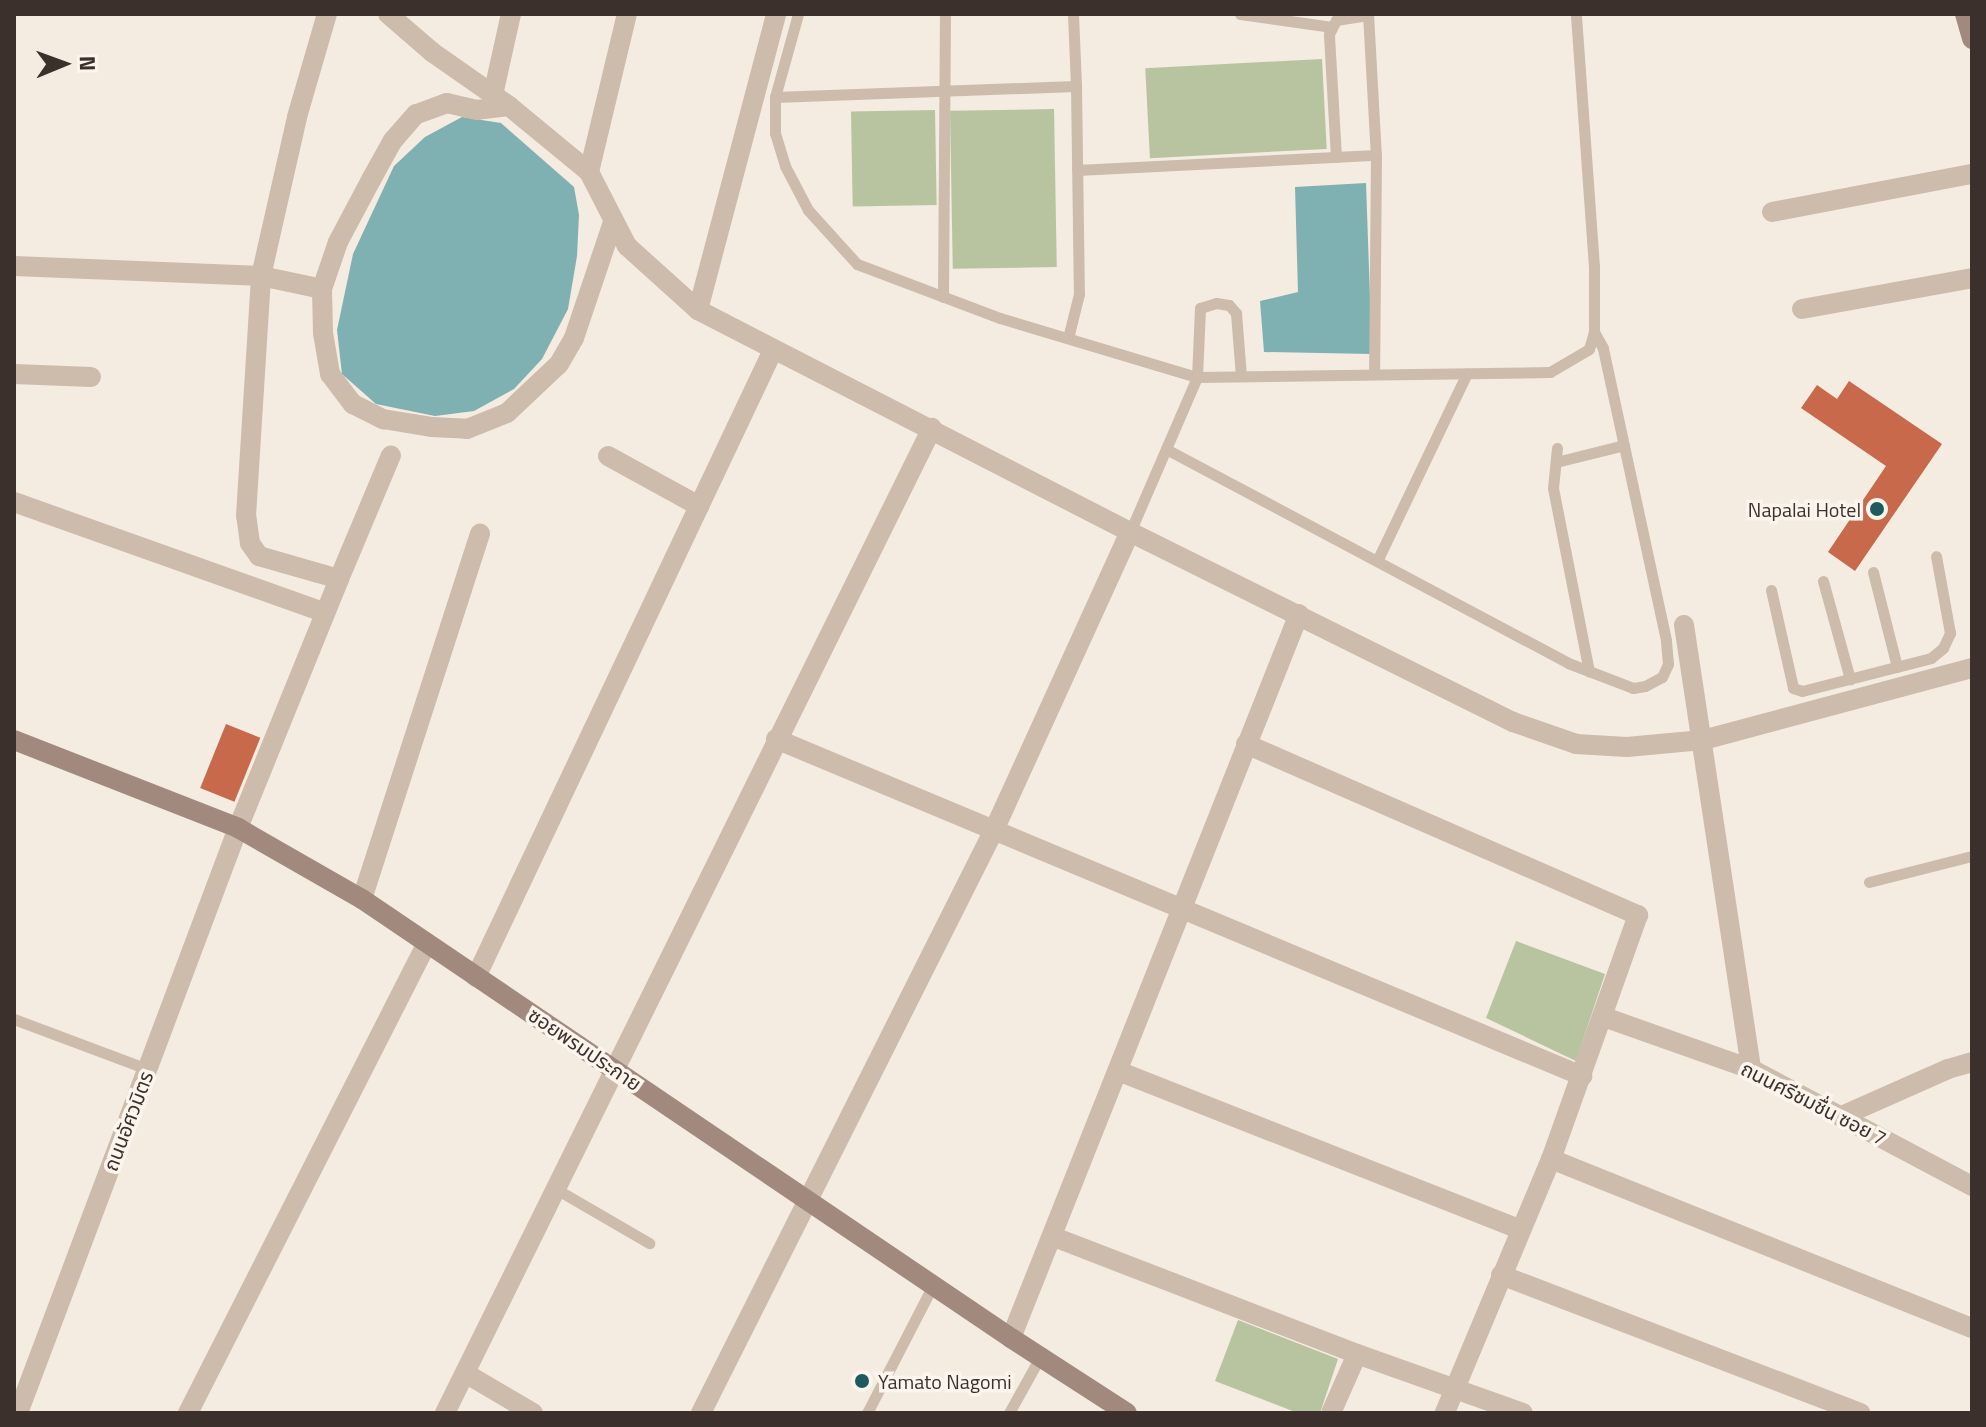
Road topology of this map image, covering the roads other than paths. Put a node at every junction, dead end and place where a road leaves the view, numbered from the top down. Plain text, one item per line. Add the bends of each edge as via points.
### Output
1 (327, 14) edge
2 (388, 14) edge
3 (511, 14) edge
4 (627, 14) edge
5 (776, 14) edge
6 (798, 14) edge
7 (945, 14) edge
8 (1073, 14) edge
9 (1240, 14) edge
10 (1368, 14) edge
11 (1576, 14) edge
12 (1965, 14) edge
13 (1332, 27) junction
14 (1972, 39) edge
15 (1076, 86) junction
16 (946, 92) junction
17 (775, 97) junction
18 (501, 100) junction
19 (1376, 155) junction
20 (1336, 157) junction
21 (1077, 170) junction
22 (589, 172) junction
23 (1972, 174) edge
24 (1772, 212) dead end
25 (613, 222) junction
26 (14, 266) edge
27 (261, 276) junction
28 (1972, 278) edge
29 (322, 289) junction
30 (943, 297) junction
31 (1802, 309) dead end
32 (698, 310) junction
33 (1594, 332) junction
34 (1068, 338) junction
35 (773, 350) junction
36 (1467, 373) junction
37 (14, 374) edge
38 (1374, 374) junction
39 (1241, 376) junction
40 (91, 377) dead end
41 (1197, 377) junction
42 (932, 428) junction
43 (1624, 445) junction
44 (1557, 448) dead end
45 (1166, 449) junction
46 (391, 455) dead end
47 (608, 456) dead end
48 (1556, 462) junction
49 (14, 502) edge
50 (699, 506) junction
51 (1130, 532) junction
52 (480, 534) dead end
53 (1936, 556) dead end
54 (1377, 561) junction
55 (1873, 572) dead end
56 (339, 579) junction
57 (1823, 581) dead end
58 (1771, 590) dead end
59 (325, 613) junction
60 (1299, 614) junction
61 (1684, 625) dead end
62 (1897, 667) junction
63 (1972, 668) edge
64 (1589, 671) junction
65 (1850, 679) junction
66 (776, 739) junction
67 (14, 740) edge
68 (1703, 740) junction
69 (1246, 744) junction
70 (238, 828) junction
71 (995, 828) junction
72 (1972, 856) edge
73 (1869, 882) dead end
74 (362, 899) junction
75 (1182, 907) junction
76 (427, 943) junction
77 (476, 977) junction
78 (1604, 1017) junction
79 (14, 1019) edge
80 (1972, 1062) edge
81 (615, 1068) junction
82 (147, 1069) junction
83 (1751, 1069) junction
84 (1118, 1071) junction
85 (1582, 1076) junction
86 (1842, 1116) junction
87 (1551, 1159) junction
88 (1972, 1186) edge
89 (556, 1189) junction
90 (807, 1200) junction
91 (1521, 1230) junction
92 (1054, 1237) junction
93 (649, 1243) dead end
94 (1501, 1275) junction
95 (933, 1285) junction
96 (1972, 1328) edge
97 (1011, 1338) junction
98 (1357, 1354) junction
99 (1040, 1357) junction
100 (465, 1373) junction
101 (1456, 1387) junction
102 (18, 1413) edge
103 (188, 1413) edge
104 (445, 1413) edge
105 (533, 1413) edge
106 (701, 1413) edge
107 (867, 1413) edge
108 (1009, 1413) edge
109 (1127, 1413) edge
110 (1331, 1413) edge
111 (1445, 1413) edge
112 (1523, 1413) edge
113 (1860, 1413) edge

1 - 27 street
2 - 18 street
3 - 18 street
4 - 22 street
5 - 32 street
6 - 17 lane
7 - 16 lane
8 - 15 lane
9 - 13 lane
10 - 13 lane via 1336,20
10 - 19 lane
11 - 33 lane
12 - 14 street
13 - 20 lane
15 - 16 lane
15 - 21 lane
16 - 17 lane
16 - 30 lane
17 - 30 lane via 775,133 808,210 857,264
18 - 22 street
18 - 29 street via 477,110 447,103 416,114 393,140 372,178 338,242
19 - 20 lane
19 - 38 lane
20 - 21 lane
21 - 34 lane via 1079,294
22 - 25 street
23 - 24 street
25 - 29 street via 574,338 559,364 507,413 467,429 383,419 353,404 330,374
25 - 32 street via 627,246
26 - 27 street
27 - 29 street
27 - 56 street via 246,516 250,543 259,556
28 - 31 street
30 - 34 lane
32 - 35 street
33 - 36 lane via 1589,349 1550,372
33 - 43 lane via 1603,348
34 - 41 lane
35 - 42 street
35 - 50 street
36 - 38 lane
36 - 54 lane
37 - 40 street
38 - 39 lane
39 - 41 lane
39 - 41 lane via 1236,313 1229,305 1216,303 1200,308
41 - 45 lane
42 - 51 street
42 - 66 street
43 - 48 lane
43 - 64 lane via 1668,664 1653,684 1633,688
44 - 48 lane
45 - 51 lane
45 - 54 lane
46 - 56 street, ถนนอัศวมิตร
47 - 50 street
48 - 64 lane via 1553,488
49 - 59 street
50 - 77 street
51 - 60 street
51 - 71 street
52 - 74 street
53 - 62 lane via 1950,633 1931,658
54 - 64 lane
55 - 62 lane
56 - 59 street, ถนนอัศวมิตร
57 - 65 lane
58 - 65 lane via 1793,688 1802,691
59 - 70 street, ถนนอัศวมิตร
60 - 68 street via 1513,722 1576,744 1627,747
60 - 69 street
61 - 68 street
62 - 65 lane
63 - 68 street
66 - 71 street
66 - 81 street
67 - 70 street, ซอยพรมประกาย
68 - 83 street
69 - 75 street
69 - 78 street via 1638,915
70 - 74 street, ซอยพรมประกาย
70 - 82 street, ถนนอัศวมิตร
71 - 75 street
71 - 90 street
72 - 73 lane
74 - 76 street, ซอยพรมประกาย
75 - 84 street
75 - 85 street
76 - 77 street, ซอยพรมประกาย
76 - 103 street
77 - 81 street, ซอยพรมประกาย
78 - 83 street, ถนนศรีชมชื่น ซอย 7
78 - 85 street
79 - 82 lane
80 - 86 street
81 - 89 street
81 - 90 street, ซอยพรมประกาย
82 - 102 street, ถนนอัศวมิตร
83 - 86 street, ถนนศรีชมชื่น ซอย 7
84 - 91 street
84 - 92 street
85 - 87 street
86 - 88 street, ถนนศรีชมชื่น ซอย 7
87 - 91 street
87 - 96 street
89 - 93 lane
89 - 100 street
90 - 95 street, ซอยพรมประกาย
90 - 106 street
91 - 94 street
92 - 97 street
92 - 98 street
94 - 101 street
94 - 113 street
95 - 97 street, ซอยพรมประกาย
95 - 107 lane
97 - 99 street, ซอยพรมประกาย
98 - 101 street
98 - 110 street
99 - 108 lane
99 - 109 street, ซอยพรมประกาย
100 - 104 street
100 - 105 street
101 - 111 street
101 - 112 street

